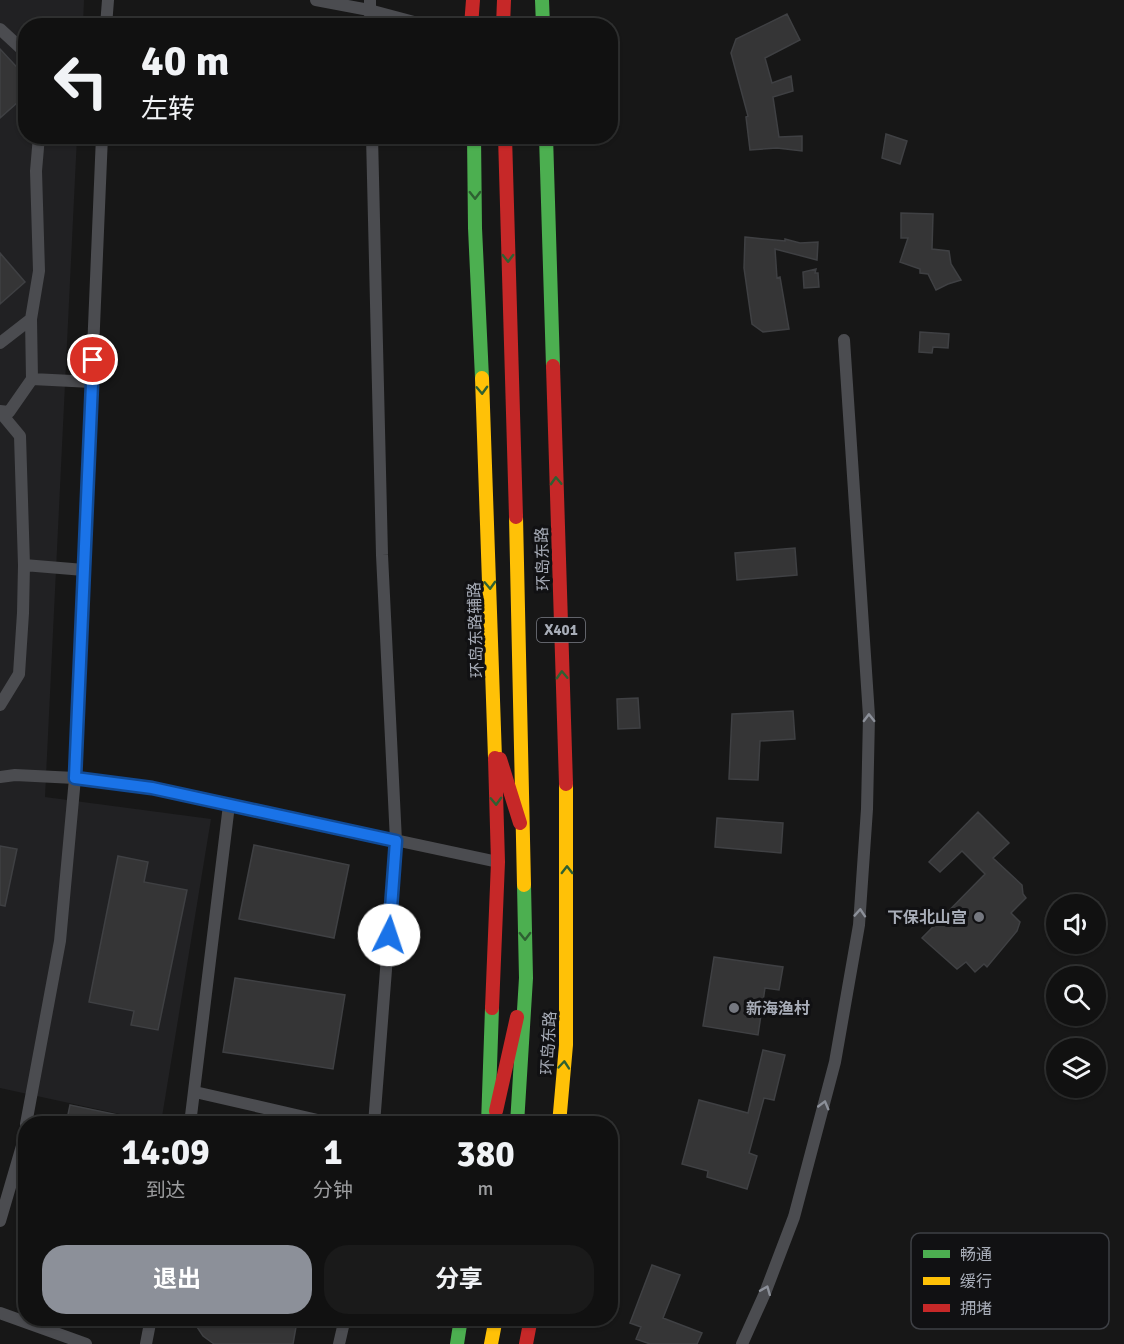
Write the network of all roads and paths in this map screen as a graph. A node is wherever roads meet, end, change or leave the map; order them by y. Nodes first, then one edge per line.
1 (108, 0) edge
2 (316, 0) edge
3 (473, 0) edge
4 (504, 0) edge
5 (542, 0) edge
6 (369, 5) edge
7 (107, 18) edge
8 (406, 18) edge
9 (472, 18) edge
10 (503, 18) edge
11 (543, 18) edge
12 (0, 29) edge
13 (18, 46) edge
14 (38, 144) edge
15 (102, 144) edge
16 (372, 144) edge
17 (474, 144) edge
18 (505, 144) edge
19 (546, 144) edge
20 (31, 319) junction
21 (844, 340) dead end
22 (0, 343) edge
23 (32, 380) junction
24 (92, 382) junction
25 (0, 412) edge
26 (24, 565) junction
27 (84, 570) junction
28 (0, 705) edge
29 (494, 738) junction
30 (0, 777) edge
31 (75, 778) junction
32 (229, 804) junction
33 (524, 836) junction
34 (396, 841) junction
35 (498, 862) junction
36 (526, 978) junction
37 (195, 1092) junction
38 (28, 1116) edge
39 (191, 1116) edge
40 (300, 1116) edge
41 (375, 1116) edge
42 (488, 1116) edge
43 (495, 1116) edge
44 (518, 1116) edge
45 (560, 1116) edge
46 (18, 1155) edge
47 (0, 1221) edge
48 (0, 1313) edge
49 (18, 1319) edge
50 (36, 1326) edge
51 (149, 1326) edge
52 (343, 1326) edge
53 (459, 1326) edge
54 (494, 1326) edge
55 (529, 1326) edge
56 (86, 1344) edge
57 (146, 1344) edge
58 (339, 1344) edge
59 (457, 1344) edge
60 (491, 1344) edge
61 (526, 1344) edge
62 (742, 1344) edge

1 - 7 street
2 - 6 street
3 - 9 main road
4 - 10 main road
5 - 11 main road
6 - 8 street
12 - 13 street
14 - 20 street
15 - 24 street
16 - 34 street
17 -> 29 main road, 环岛东路辅路
18 -> 33 main road, 环岛东路 / X401
45 -> 19 main road, 环岛东路 / X401
20 - 22 street
20 - 23 street
62 -> 21 street
23 - 24 street
23 - 25 street
24 - 27 street
25 - 26 street
26 - 27 street
26 - 28 street
27 - 31 street
29 - 33 main road
29 -> 35 main road, 环岛东路辅路
30 - 31 street
31 - 32 street
31 - 38 street
32 - 34 street
32 - 37 street
33 -> 36 main road, 环岛东路 / X401
34 - 35 street
34 - 41 street
35 - 42 main road, 环岛东路辅路
36 - 43 main road
36 - 44 main road, 环岛东路 / X401
37 - 39 street
37 - 40 street
46 - 47 street
48 - 49 street
50 - 56 street
51 - 57 street
52 - 58 street
53 - 59 main road
54 - 60 main road
55 - 61 main road

